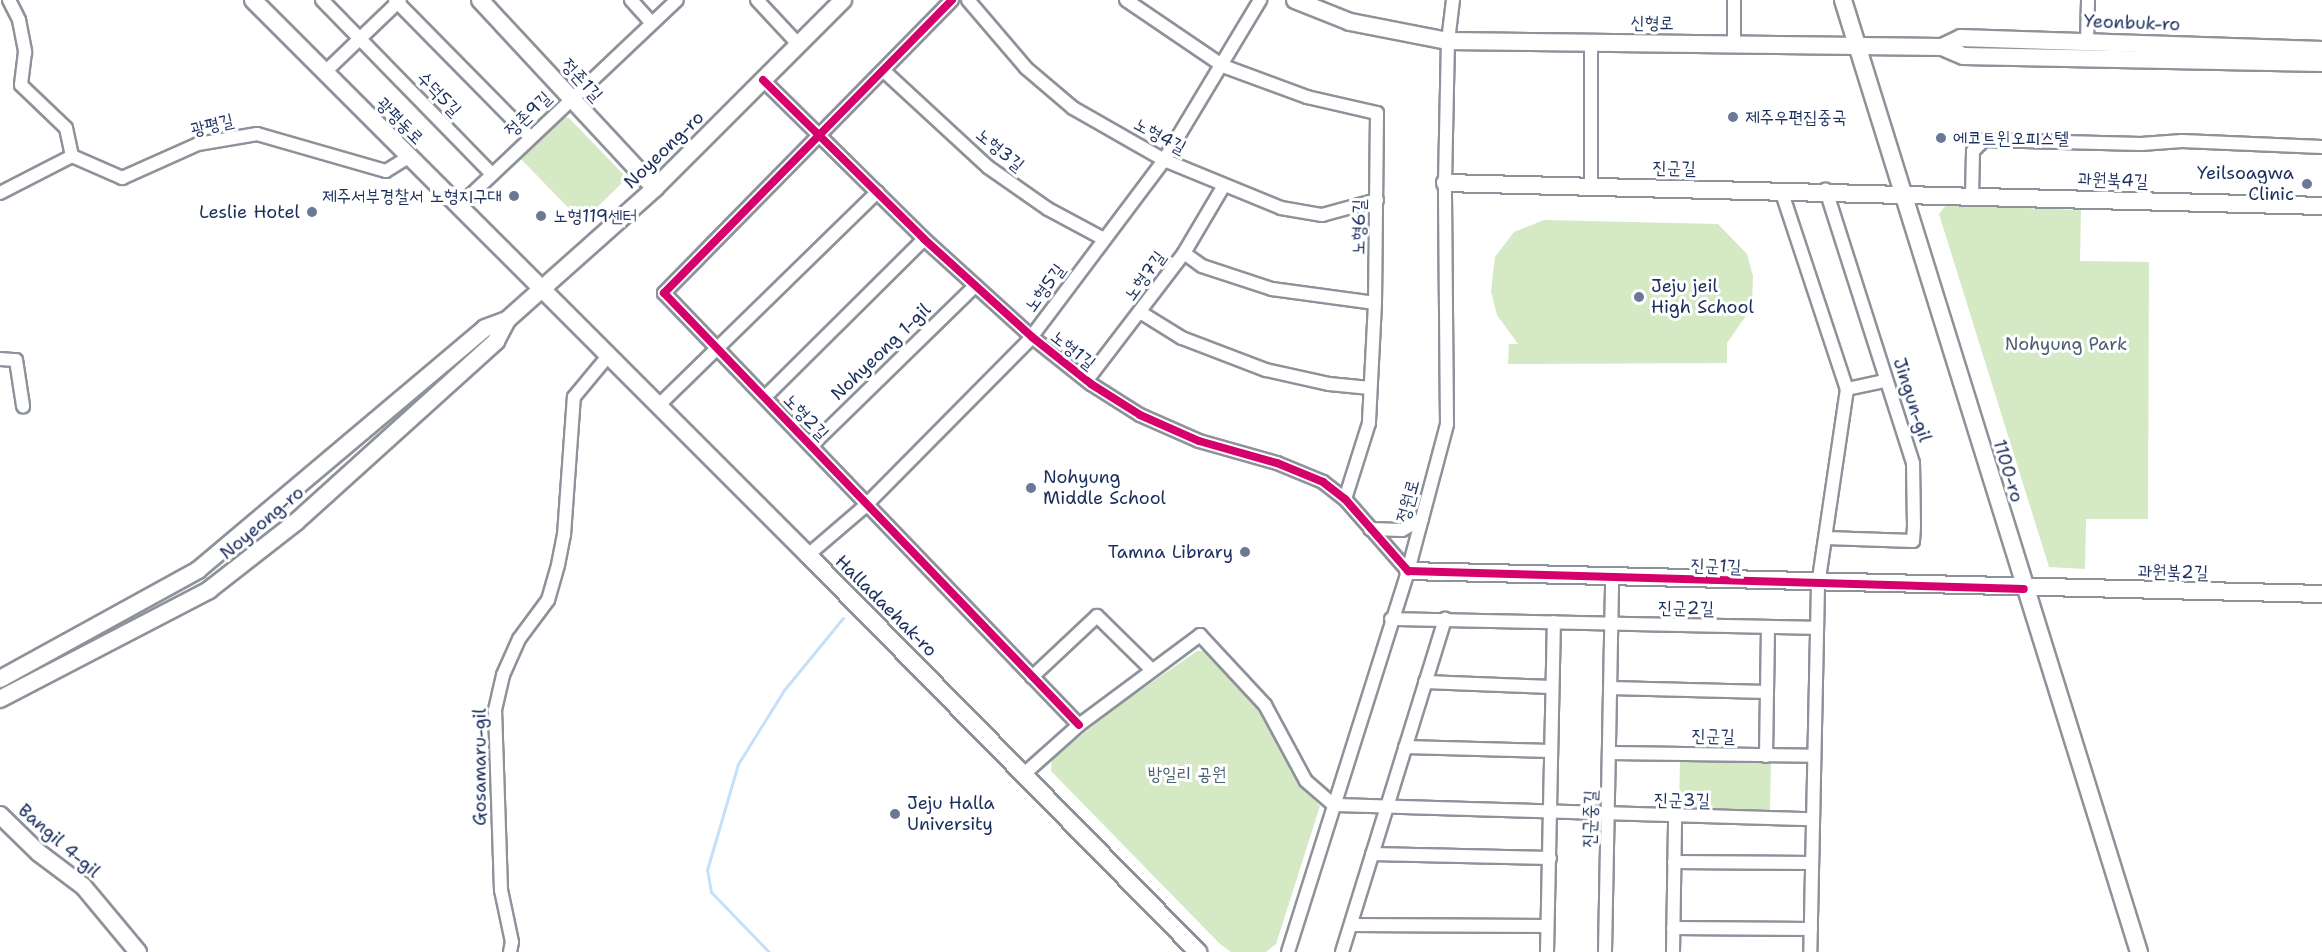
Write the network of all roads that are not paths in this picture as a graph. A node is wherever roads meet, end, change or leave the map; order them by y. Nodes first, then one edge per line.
1 (9, 0) edge
2 (253, 0) edge
3 (322, 0) edge
4 (480, 0) edge
5 (630, 0) edge
6 (677, 0) edge
7 (758, 0) edge
8 (843, 0) edge
9 (952, 0) edge
10 (968, 0) edge
11 (1126, 0) edge
12 (1260, 0) edge
13 (1294, 0) edge
14 (1453, 0) edge
15 (1734, 0) edge
16 (1843, 0) edge
17 (2088, 0) edge
18 (397, 1) edge
19 (652, 23) junction
20 (360, 38) junction
21 (1448, 41) junction
22 (1591, 42) junction
23 (2087, 42) junction
24 (798, 44) junction
25 (1734, 44) junction
26 (1942, 47) junction
27 (1856, 48) junction
28 (2322, 50) edge
29 (2322, 63) edge
30 (1223, 66) junction
31 (885, 72) junction
32 (324, 73) junction
33 (763, 80) junction
34 (572, 98) junction
35 (530, 137) junction
36 (821, 137) junction
37 (2322, 147) edge
38 (72, 156) junction
39 (408, 157) junction
40 (1164, 159) junction
41 (492, 174) junction
42 (1445, 183) junction
43 (1591, 186) junction
44 (1223, 187) junction
45 (655, 188) junction
46 (1780, 190) junction
47 (1826, 190) junction
48 (877, 192) junction
49 (0, 193) edge
50 (1903, 194) junction
51 (1972, 196) junction
52 (1377, 200) junction
53 (2322, 206) edge
54 (458, 207) junction
55 (924, 239) junction
56 (1104, 239) junction
57 (1184, 253) junction
58 (975, 286) junction
59 (541, 291) junction
60 (1375, 303) junction
61 (1140, 312) junction
62 (507, 321) junction
63 (1032, 337) junction
64 (717, 348) junction
65 (608, 356) junction
66 (0, 359) edge
67 (1087, 380) junction
68 (1886, 381) junction
69 (1370, 387) junction
70 (1847, 389) junction
71 (765, 397) junction
72 (659, 405) junction
73 (23, 406) dead end
74 (812, 445) junction
75 (1345, 499) junction
76 (868, 503) junction
77 (1422, 519) junction
78 (1370, 529) junction
79 (1826, 538) junction
80 (808, 555) junction
81 (1408, 571) junction
82 (1612, 578) junction
83 (1818, 585) junction
84 (2024, 589) junction
85 (2322, 594) edge
86 (1391, 619) junction
87 (1444, 619) junction
88 (1554, 622) junction
89 (1610, 624) junction
90 (1768, 627) junction
91 (1817, 628) junction
92 (1152, 670) junction
93 (1032, 677) junction
94 (0, 679) edge
95 (1425, 682) junction
96 (1551, 687) junction
97 (1610, 688) junction
98 (1767, 692) junction
99 (0, 699) edge
100 (1079, 725) junction
101 (1405, 747) junction
102 (1551, 751) junction
103 (1611, 753) junction
104 (1766, 756) junction
105 (1814, 756) junction
106 (1024, 774) junction
107 (1334, 805) junction
108 (1386, 810) junction
109 (1551, 814) junction
110 (0, 815) edge
111 (1608, 816) junction
112 (1675, 818) junction
113 (1813, 819) junction
114 (1372, 854) junction
115 (1550, 858) junction
116 (1674, 862) junction
117 (1812, 863) junction
118 (1351, 925) junction
119 (1547, 926) junction
120 (1673, 927) junction
121 (1811, 929) junction
122 (514, 949) edge
123 (138, 952) edge
124 (1198, 952) edge
125 (1288, 952) edge
126 (1342, 952) edge
127 (1547, 952) edge
128 (1605, 952) edge
129 (1673, 952) edge
130 (1810, 952) edge
131 (2139, 952) edge

1 - 38 street
2 - 32 main road, 광평동로
3 - 20 street, 수덕5길
4 - 34 main road, 정존1길
5 - 19 street
6 - 19 street, 정존9길
7 - 24 street
8 - 24 main road, Noyeong-ro
9 - 31 street
10 - 40 street, 노형4길
11 - 30 street
12 - 30 street, 노형5길
13 - 21 main road, 신형로
14 - 21 street, 정원로
15 - 25 street
16 - 27 main road, 1100-ro
17 - 23 street
18 - 20 street
18 - 35 street, 수덕5길
19 - 34 street, 정존9길
20 - 32 street
20 - 41 street, 수덕5길
21 - 22 main road, 신형로
21 - 42 street, 정원로
22 - 25 main road, 신형로
22 - 43 street
23 - 26 main road, Yeonbuk-ro
23 - 28 main road, Yeonbuk-ro
24 - 33 main road, Noyeong-ro
25 - 27 main road, 신형로
26 - 27 main road, Yeonbuk-ro
26 - 29 main road, Yeonbuk-ro
27 - 50 main road, 1100-ro
30 - 40 street, 노형5길
30 - 52 street, 노형6길
31 - 36 street
31 - 56 street, 노형3길
32 - 39 main road, 광평동로
33 - 36 street, 노형1길
33 - 45 main road, Noyeong-ro
34 - 35 street, 정존9길
34 - 45 main road, 정존1길
35 - 41 street, 정존9길
36 - 48 street, 노형1길
36 - 64 street, 노형2길
37 - 51 street
38 - 39 street, 광평길
38 - 49 street
39 - 54 main road, 광평동로
40 - 44 street, 노형4길
40 - 56 street, 노형5길
41 - 54 street, 정존9길
42 - 43 main road, 진군길
42 - 77 street, 정원로
43 - 46 main road, 진군길
44 - 52 street, 노형4길
44 - 57 street, 노형7길
45 - 59 main road, Noyeong-ro
46 - 47 main road, 진군길
46 - 70 street
47 - 50 main road, 진군길
47 - 68 street, Jingun-gil
48 - 55 street, 노형1길
48 - 64 street
50 - 51 main road, 과원북4길
50 - 84 main road, 1100-ro
51 - 53 main road, 과원북4길
52 - 60 street, 노형6길
54 - 59 main road, 광평동로
55 - 58 street, 노형1길
55 - 71 street
56 - 63 street, 노형5길
57 - 60 street
57 - 61 street, 노형7길
58 - 63 street, 노형1길
58 - 74 street, Nohyeong 1-gil
59 - 62 main road, Noyeong-ro
59 - 65 main road, Halladaehak-ro
60 - 69 street, 노형6길
61 - 67 street, 노형7길
61 - 69 street
62 - 94 main road, Noyeong-ro
62 - 99 main road, Noyeong-ro
63 - 67 street, 노형1길
63 - 76 street, 노형5길
64 - 71 street, 노형2길
64 - 72 street
65 - 72 main road, Halladaehak-ro
65 - 122 street, Gosamaru-gil
66 - 73 street
67 - 75 street, 노형1길
68 - 70 street
68 - 79 street, Jingun-gil
69 - 75 street, 노형6길
70 - 79 street
71 - 74 street, 노형2길
72 - 80 main road, Halladaehak-ro
74 - 76 street, 노형2길
75 - 78 street, 노형1길
76 - 80 street, 노형5길
76 - 93 street, 노형2길
77 - 78 street
77 - 81 street, 정원로
78 - 81 street, 노형1길
79 - 83 street
80 - 106 main road, Halladaehak-ro
81 - 82 main road, 진군1길
81 - 86 street, 정원로
82 - 83 main road, 진군1길
82 - 89 street, 진군중길
83 - 84 main road, 진군1길
83 - 91 street
84 - 85 main road, 과원북2길
84 - 131 main road, 1100-ro
86 - 87 street, 진군2길
86 - 107 street, 정원로
87 - 88 street, 진군2길
87 - 95 street
88 - 89 street, 진군2길
88 - 96 street
89 - 90 street, 진군2길
89 - 97 street, 진군중길
90 - 91 street, 진군2길
90 - 98 street
91 - 105 street
92 - 93 street
92 - 100 street
92 - 107 street
93 - 100 street, 노형2길
95 - 96 street
95 - 101 street
96 - 102 street
97 - 98 street
97 - 103 street, 진군중길
98 - 104 street
100 - 106 street
101 - 102 street
101 - 108 street
102 - 109 street
103 - 104 street, 진군길
103 - 111 street, 진군중길
104 - 105 street, 진군길
105 - 113 street
106 - 124 main road, Halladaehak-ro
107 - 108 street, 진군3길
107 - 125 street, 정원로
108 - 109 street, 진군3길
108 - 114 street
109 - 111 street, 진군3길
109 - 115 street
110 - 123 main road, Bangil 4-gil
111 - 112 street, 진군3길
111 - 128 street, 진군중길
112 - 113 street, 진군3길
112 - 116 street
113 - 117 street
114 - 115 street
114 - 118 street
115 - 119 street
116 - 117 street
116 - 120 street
117 - 121 street
118 - 119 street
118 - 126 street
119 - 127 street
120 - 121 street
120 - 129 street
121 - 130 street

